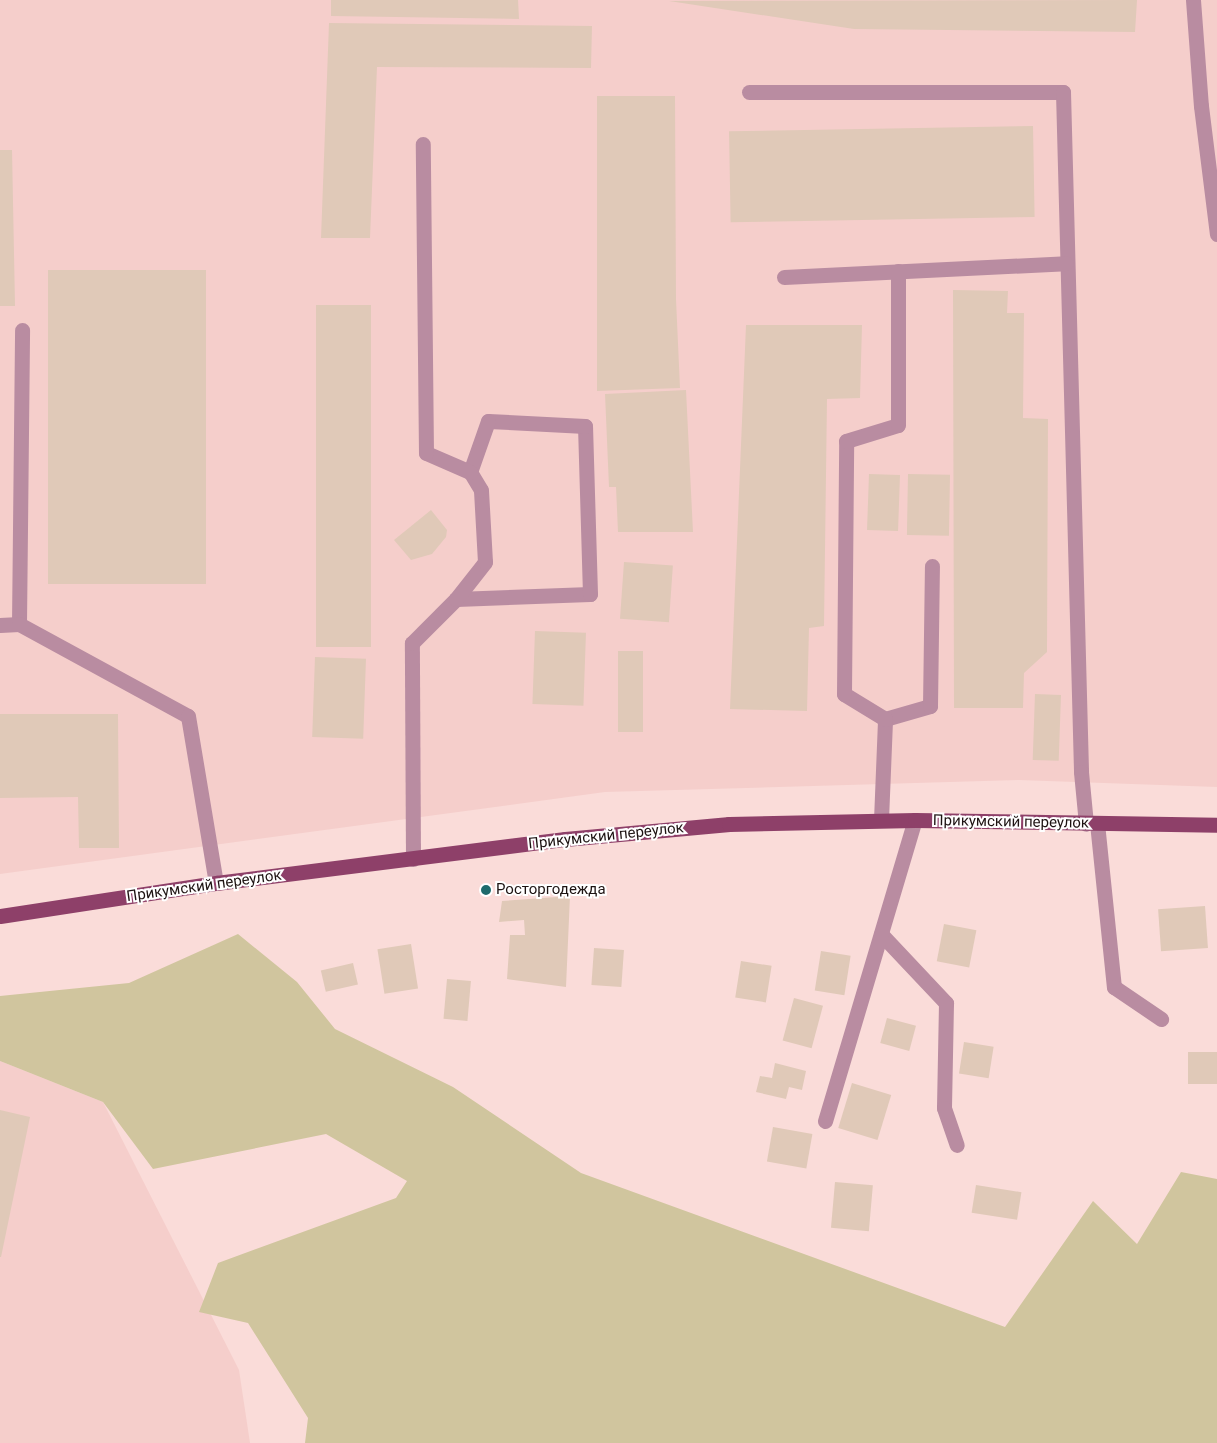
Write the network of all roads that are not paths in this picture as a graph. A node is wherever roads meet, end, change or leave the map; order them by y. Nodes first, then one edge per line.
1 (1192, 0) edge
2 (749, 92) dead end
3 (423, 144) dead end
4 (1217, 234) edge
5 (1066, 263) junction
6 (898, 271) junction
7 (784, 277) dead end
8 (22, 330) dead end
9 (470, 472) junction
10 (932, 566) dead end
11 (456, 599) junction
12 (19, 624) junction
13 (0, 625) edge
14 (885, 719) junction
15 (881, 820) junction
16 (915, 820) junction
17 (1092, 823) junction
18 (1217, 825) edge
19 (413, 859) junction
20 (216, 883) junction
21 (0, 916) edge
22 (881, 934) junction
23 (1161, 1019) dead end
24 (825, 1121) dead end
25 (957, 1145) dead end

1 - 4 lane
2 - 5 lane
3 - 9 lane
5 - 6 lane
5 - 17 lane
6 - 7 lane
6 - 14 lane
8 - 12 lane
9 - 11 lane
9 - 11 lane
10 - 14 lane
11 - 19 lane
12 - 13 lane
12 - 20 lane
14 - 15 lane
15 - 16 main road, Прикумский переулок
15 - 19 main road, Прикумский переулок
16 - 17 main road, Прикумский переулок
16 - 22 lane
17 - 18 main road, Прикумский переулок
17 - 23 lane
19 - 20 main road, Прикумский переулок
20 - 21 main road, Прикумский переулок
22 - 24 lane
22 - 25 lane

